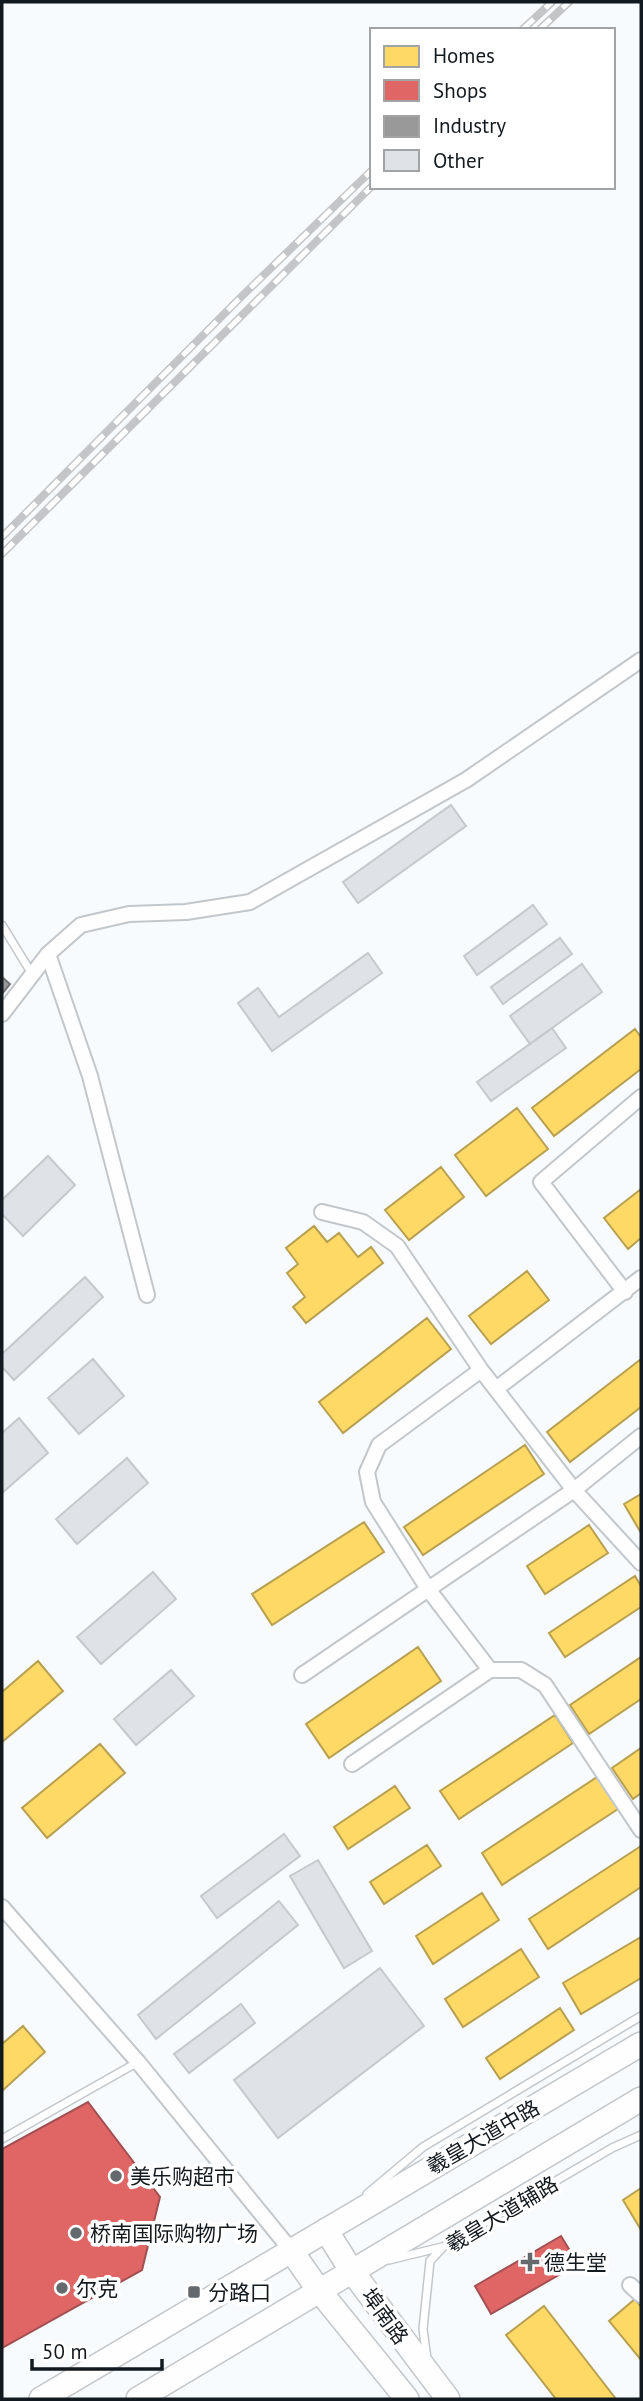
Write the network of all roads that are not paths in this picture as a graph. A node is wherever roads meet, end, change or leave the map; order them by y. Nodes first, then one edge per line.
1 (641, 660) edge
2 (2, 925) edge
3 (48, 954) junction
4 (32, 975) junction
5 (2, 1014) edge
6 (641, 1097) edge
7 (322, 1212) dead end
8 (641, 1280) edge
9 (625, 1292) junction
10 (147, 1295) dead end
11 (481, 1370) junction
12 (496, 1389) junction
13 (641, 1436) edge
14 (574, 1490) junction
15 (641, 1563) edge
16 (428, 1589) junction
17 (491, 1671) junction
18 (302, 1675) dead end
19 (352, 1764) dead end
20 (641, 1830) edge
21 (2, 1907) edge
22 (641, 2016) edge
23 (641, 2044) edge
24 (138, 2062) junction
25 (641, 2099) edge
26 (641, 2135) edge
27 (2, 2139) edge
28 (326, 2230) junction
29 (443, 2247) junction
30 (290, 2249) junction
31 (351, 2270) junction
32 (630, 2285) dead end
33 (318, 2289) junction
34 (641, 2295) edge
35 (430, 2377) junction
36 (41, 2399) edge
37 (138, 2399) edge
38 (407, 2399) edge
39 (448, 2399) edge

1 - 3 street
2 - 4 lane
3 - 4 street
3 - 10 street
4 - 5 street
6 - 9 street
7 - 11 street
8 - 9 street
9 - 12 street
11 - 12 street
11 - 16 street
12 - 14 street
13 - 14 street
14 - 15 street
14 - 16 street
16 - 17 street
16 - 18 street
17 - 19 street
17 - 20 street
21 - 24 street
22 - 28 lane
23 - 28 main road, 羲皇大道中路
24 - 27 lane
24 - 30 street
25 - 31 main road
26 - 29 lane, 羲皇大道辅路
28 - 30 main road, 羲皇大道中路
28 - 31 main road, 埠南路
29 - 31 lane
29 - 35 lane, 羲皇大道辅路
30 - 33 main road, 埠南路
30 - 36 main road, 羲皇大道中路
31 - 33 main road
31 - 35 main road, 埠南路
32 - 34 street
33 - 37 main road
33 - 38 main road, 埠南路
35 - 39 main road, 埠南路

